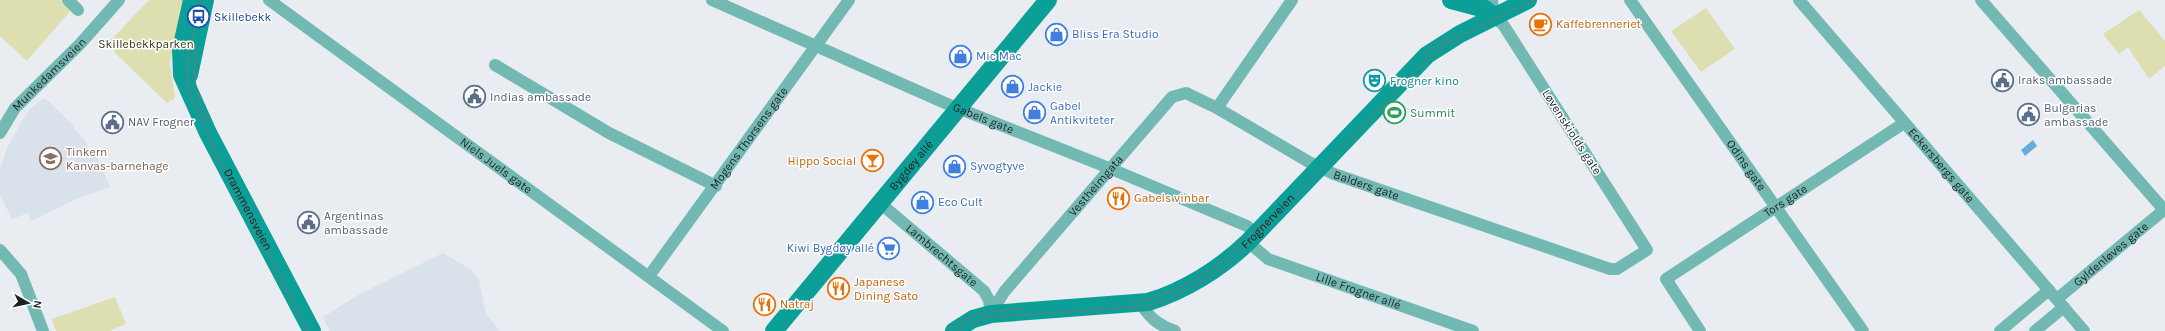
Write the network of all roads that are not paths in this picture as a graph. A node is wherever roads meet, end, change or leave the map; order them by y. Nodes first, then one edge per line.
1 (68, 0) edge
2 (119, 0) edge
3 (192, 0) edge
4 (205, 0) edge
5 (269, 0) edge
6 (712, 0) edge
7 (849, 0) edge
8 (1048, 0) edge
9 (1292, 0) edge
10 (1451, 0) edge
11 (1528, 0) edge
12 (1630, 0) edge
13 (1799, 0) edge
14 (1981, 0) edge
15 (1493, 8) edge
16 (78, 10) dead end
17 (816, 46) junction
18 (495, 65) dead end
19 (188, 86) junction
20 (959, 108) junction
21 (1217, 108) junction
22 (1904, 123) junction
23 (0, 133) edge
24 (1109, 168) junction
25 (1320, 168) junction
26 (716, 186) junction
27 (880, 203) junction
28 (1776, 207) junction
29 (2165, 210) edge
30 (1252, 238) junction
31 (0, 250) edge
32 (1647, 250) joint
33 (649, 276) junction
34 (2056, 299) junction
35 (1141, 304) junction
36 (991, 314) junction
37 (43, 331) edge
38 (312, 331) edge
39 (723, 331) edge
40 (774, 331) edge
41 (954, 331) edge
42 (1175, 331) edge
43 (1473, 331) edge
44 (1700, 331) edge
45 (1863, 331) edge
46 (2000, 331) edge
47 (2035, 331) edge
48 (2084, 331) edge

1 - 16 street
2 - 23 street, Munkedamsveien
3 - 19 street, Drammensveien
4 - 19 street, Drammensveien
5 - 33 street, Niels Juels gate
6 - 17 street, Gabels gate
7 - 17 street, Mogens Thorsens gate
8 - 20 street, Bygdøy allé
9 - 21 street
10 - 15 street
11 - 15 street, Frognerveien
12 - 28 street, Odins gate
13 - 22 street, Eckersbergs gate
14 - 29 street
15 - 25 street, Frognerveien
15 - 32 street, Løvenskiolds gate
17 - 20 street, Gabels gate
17 - 26 street, Mogens Thorsens gate
18 - 26 street
19 - 38 street, Drammensveien
20 - 24 street, Gabels gate
20 - 27 street, Bygdøy allé
21 - 24 street, Vestheimgata
21 - 25 street, Balders gate
22 - 28 street, Tors gate
22 - 34 street, Eckersbergs gate
24 - 30 street, Gabels gate
24 - 36 street, Vestheimgata
25 - 30 street, Frognerveien
25 - 32 street, Balders gate
26 - 33 street, Mogens Thorsens gate
27 - 36 street, Lambrechtsgate
27 - 40 street, Bygdøy allé
28 - 44 street, Tors gate
28 - 45 street, Odins gate
29 - 34 street, Gyldenløves gate
30 - 35 street, Frognerveien
30 - 43 street, Lille Frogner allé
31 - 37 street
33 - 39 street, Niels Juels gate
34 - 46 street, Gyldenløves gate
34 - 47 street, Gyldenløves gate
34 - 48 street, Eckersbergs gate
35 - 36 street, Frognerveien
35 - 42 street
36 - 41 street, Frognerveien

